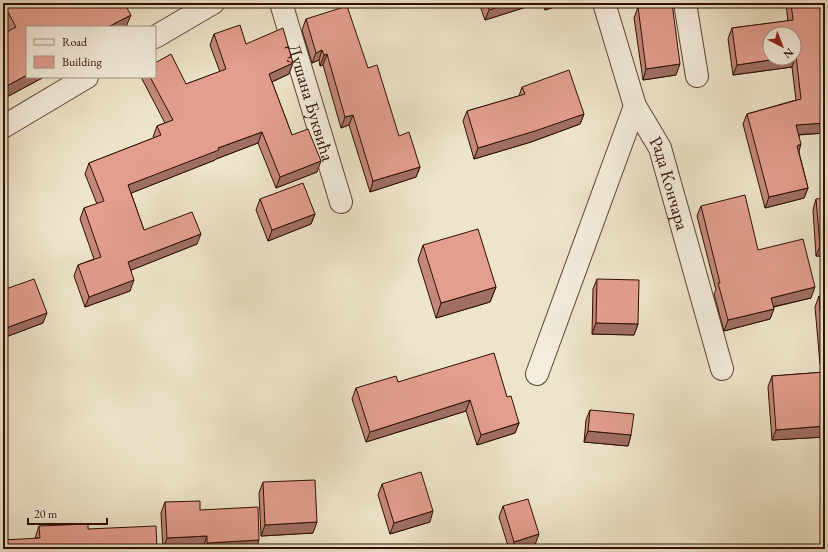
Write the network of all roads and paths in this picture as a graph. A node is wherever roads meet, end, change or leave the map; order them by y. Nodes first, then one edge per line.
1 (213, 3) edge
2 (281, 3) edge
3 (604, 3) edge
4 (685, 3) edge
5 (156, 36) edge
6 (697, 76) dead end
7 (85, 78) edge
8 (635, 106) junction
9 (3, 127) edge
10 (341, 202) dead end
11 (722, 370) dead end
12 (537, 374) dead end

1 - 5 street
2 - 10 street, Душана Буквића
3 - 8 street, Рада Кончара
4 - 6 street
7 - 9 street
8 - 11 street, Рада Кончара
8 - 12 street

